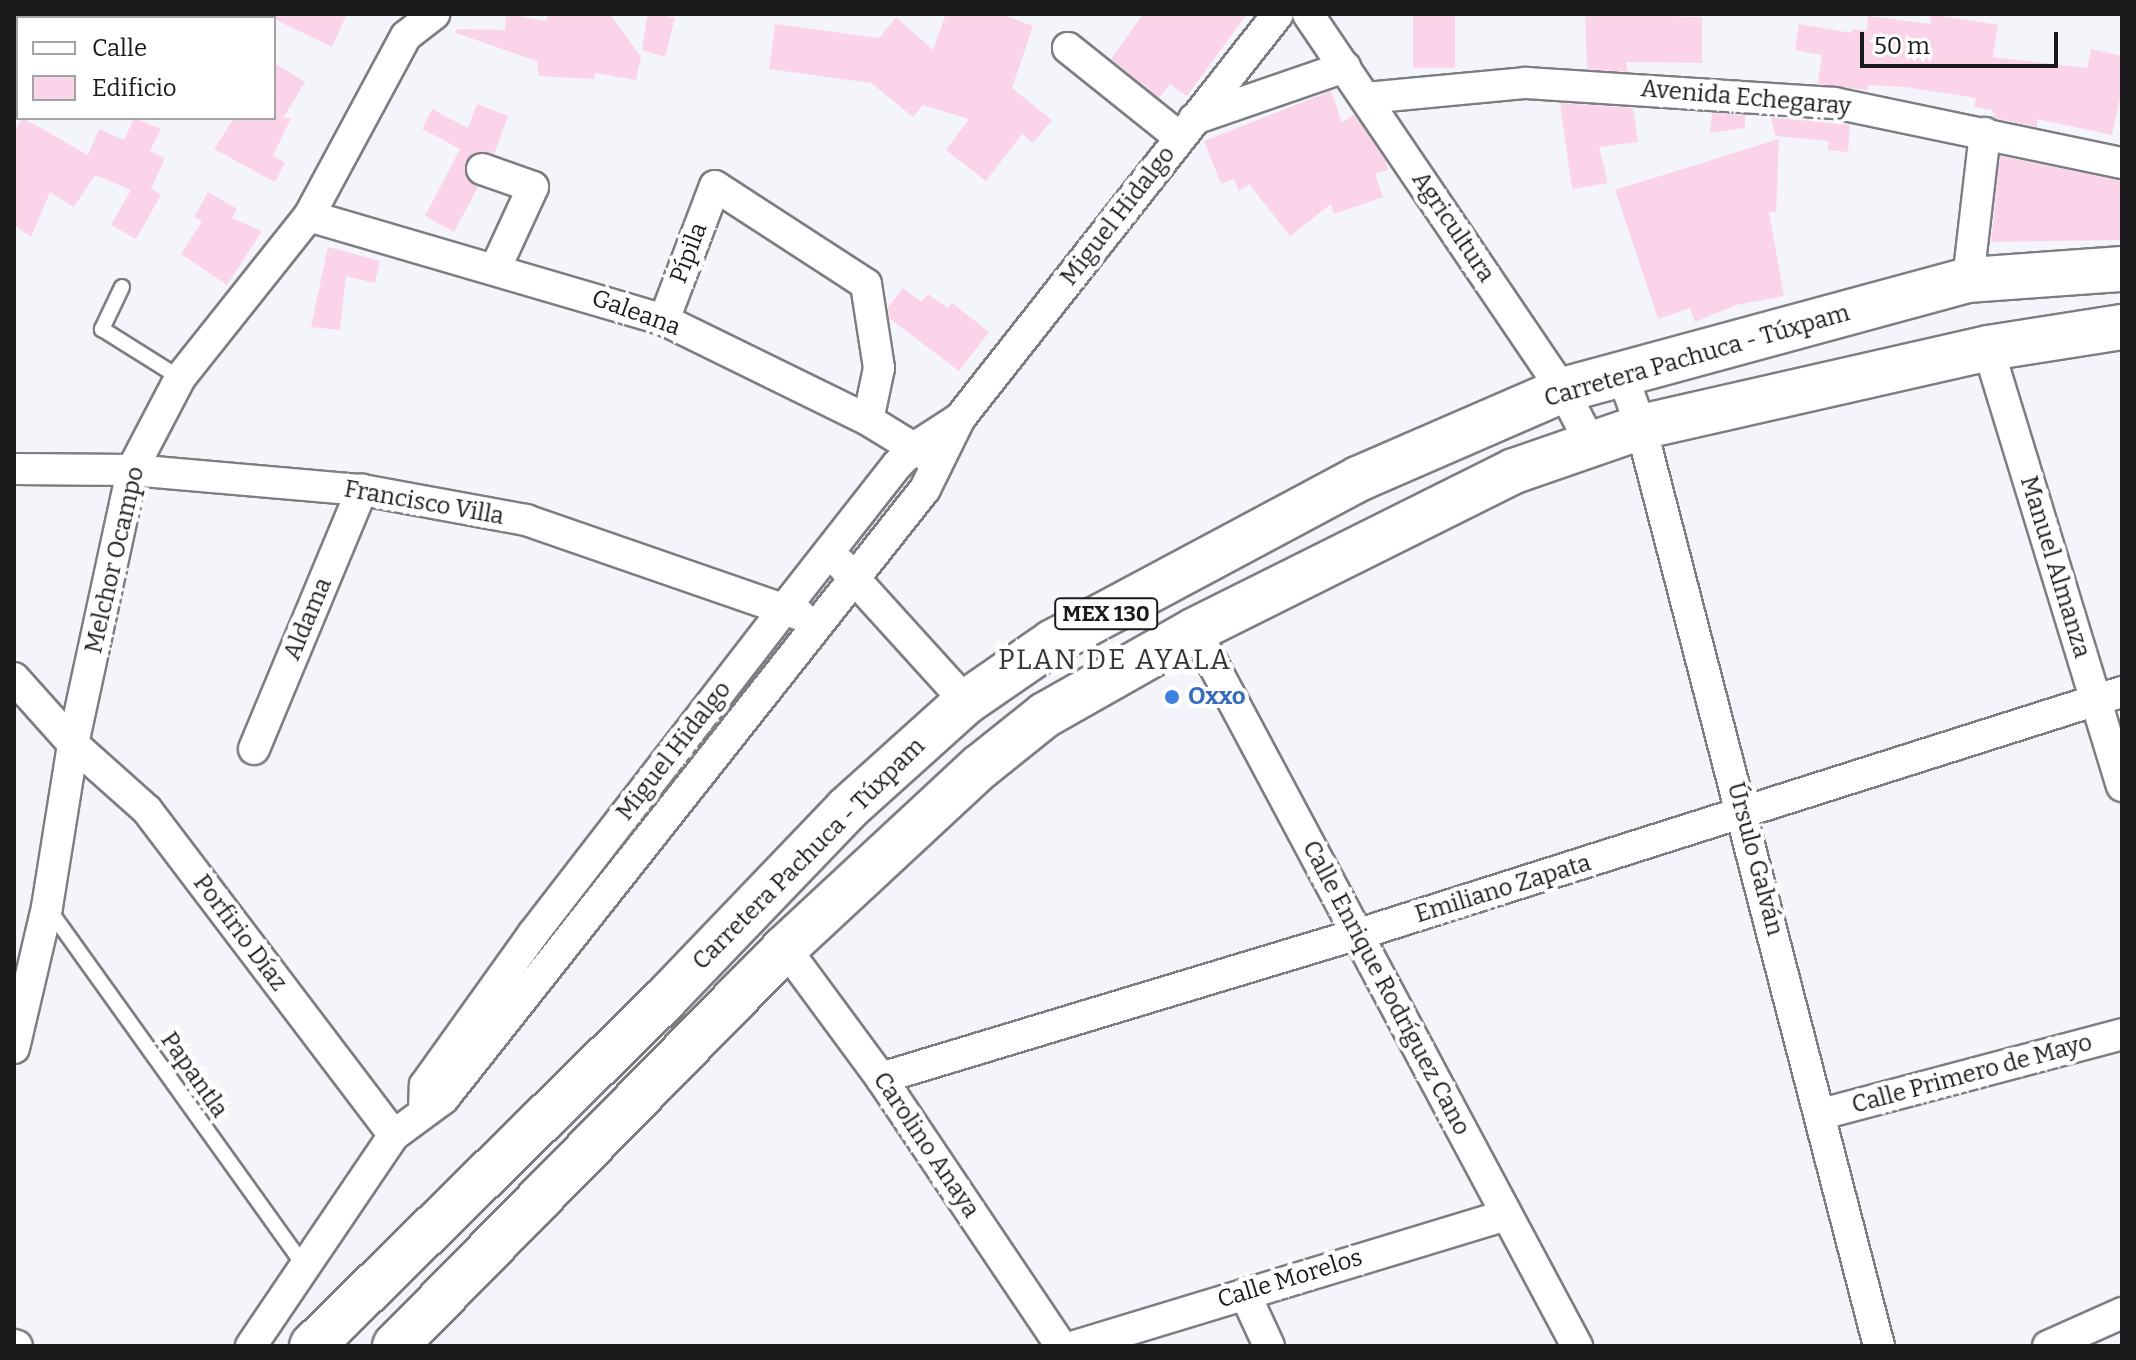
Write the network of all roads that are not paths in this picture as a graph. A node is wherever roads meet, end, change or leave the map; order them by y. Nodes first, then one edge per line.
1 (434, 14) edge
2 (1278, 14) edge
3 (1308, 14) edge
4 (1068, 48) dead end
5 (1345, 67) junction
6 (1366, 98) junction
7 (1187, 128) junction
8 (1985, 133) junction
9 (2122, 163) edge
10 (482, 169) dead end
11 (309, 216) junction
12 (496, 267) junction
13 (2122, 269) edge
14 (1968, 280) junction
15 (122, 287) dead end
16 (664, 320) junction
17 (2122, 327) edge
18 (1988, 348) junction
19 (1622, 374) junction
20 (180, 378) junction
21 (1563, 390) junction
22 (960, 418) junction
23 (868, 420) junction
24 (1641, 427) junction
25 (1591, 444) junction
26 (915, 447) junction
27 (939, 465) junction
28 (14, 469) edge
29 (132, 470) junction
30 (362, 490) junction
31 (827, 554) junction
32 (854, 575) junction
33 (784, 609) junction
34 (817, 621) junction
35 (1195, 630) junction
36 (14, 678) edge
37 (2109, 696) edge
38 (966, 702) junction
39 (73, 744) junction
40 (254, 749) dead end
41 (2122, 786) edge
42 (1744, 814) junction
43 (557, 903) junction
44 (47, 907) junction
45 (581, 922) junction
46 (1359, 934) junction
47 (785, 948) junction
48 (2122, 1034) edge
49 (14, 1048) edge
50 (881, 1078) junction
51 (424, 1110) junction
52 (1822, 1114) junction
53 (394, 1135) junction
54 (1506, 1215) junction
55 (306, 1270) junction
56 (1245, 1294) junction
57 (2122, 1313) edge
58 (251, 1346) edge
59 (312, 1346) edge
60 (395, 1346) edge
61 (1061, 1346) edge
62 (1075, 1346) edge
63 (1269, 1346) edge
64 (1577, 1346) edge
65 (1879, 1346) edge
66 (2048, 1346) edge

1 - 11 street, Melchor Ocampo
2 - 7 street, Miguel Hidalgo
3 - 5 street, Agricultura
4 - 7 street
5 - 6 street, Agricultura
5 - 7 street
6 - 8 street, Avenida Echegaray
6 - 21 street, Agricultura
7 - 22 street, Miguel Hidalgo
8 - 9 street, Avenida Echegaray
8 - 14 street
10 - 12 street
11 - 12 street, Galeana
11 - 20 street, Melchor Ocampo
12 - 16 street, Galeana
13 - 14 main road, Carretera Pachuca - Túxpam / MEX 130
14 - 19 main road, Carretera Pachuca - Túxpam / MEX 130
15 - 20 lane
16 - 23 street, Galeana
16 - 23 street, Pípila
17 - 18 main road, Carretera Pachuca - Túxpam / MEX 130
18 - 24 main road, Carretera Pachuca - Túxpam / MEX 130
18 - 37 street, Manuel Almanza
19 - 21 main road, Carretera Pachuca - Túxpam / MEX 130
19 - 24 street, Úrsulo Galván
20 - 29 street, Melchor Ocampo
21 - 25 street, Agricultura
21 - 38 main road, Carretera Pachuca - Túxpam / MEX 130
22 - 26 street, Miguel Hidalgo
22 - 27 street, Miguel Hidalgo
23 - 26 street, Galeana
24 - 25 main road, Carretera Pachuca - Túxpam / MEX 130
24 - 42 street, Úrsulo Galván
25 - 35 main road, Carretera Pachuca - Túxpam / MEX 130
26 - 27 street, Galeana
26 - 31 street, Miguel Hidalgo
27 - 32 street, Miguel Hidalgo
28 - 29 street, Francisco Villa
29 - 30 street, Francisco Villa
29 - 39 street, Melchor Ocampo
30 - 33 street, Francisco Villa
30 - 40 street, Aldama
31 - 32 street
31 - 33 street, Miguel Hidalgo
32 - 34 street, Miguel Hidalgo
32 - 38 street
33 - 34 street, Francisco Villa
33 - 43 street, Miguel Hidalgo
34 - 45 street, Miguel Hidalgo
35 - 46 street, Calle Enrique Rodríguez Cano
35 - 47 main road, Carretera Pachuca - Túxpam / MEX 130
36 - 39 street, Porfirio Díaz
37 - 41 street, Manuel Almanza
37 - 42 street, Emiliano Zapata
38 - 59 main road, Carretera Pachuca - Túxpam / MEX 130
39 - 44 street, Melchor Ocampo
39 - 53 street, Porfirio Díaz
42 - 46 street, Emiliano Zapata
42 - 52 street, Úrsulo Galván
43 - 45 street
43 - 51 street, Miguel Hidalgo
44 - 49 street, Melchor Ocampo
44 - 55 lane, Papantla
45 - 51 street, Miguel Hidalgo
46 - 50 street, Emiliano Zapata
46 - 54 street, Calle Enrique Rodríguez Cano
47 - 50 street, Carolino Anaya
47 - 60 main road, Carretera Pachuca - Túxpam / MEX 130
48 - 52 street, Calle Primero de Mayo
50 - 61 street, Carolino Anaya
51 - 53 street, Miguel Hidalgo
52 - 65 street, Úrsulo Galván
53 - 55 street, Miguel Hidalgo
54 - 56 street, Calle Morelos
54 - 64 street, Calle Enrique Rodríguez Cano
55 - 58 street, Miguel Hidalgo
56 - 62 street, Calle Morelos
56 - 63 street
57 - 66 street

